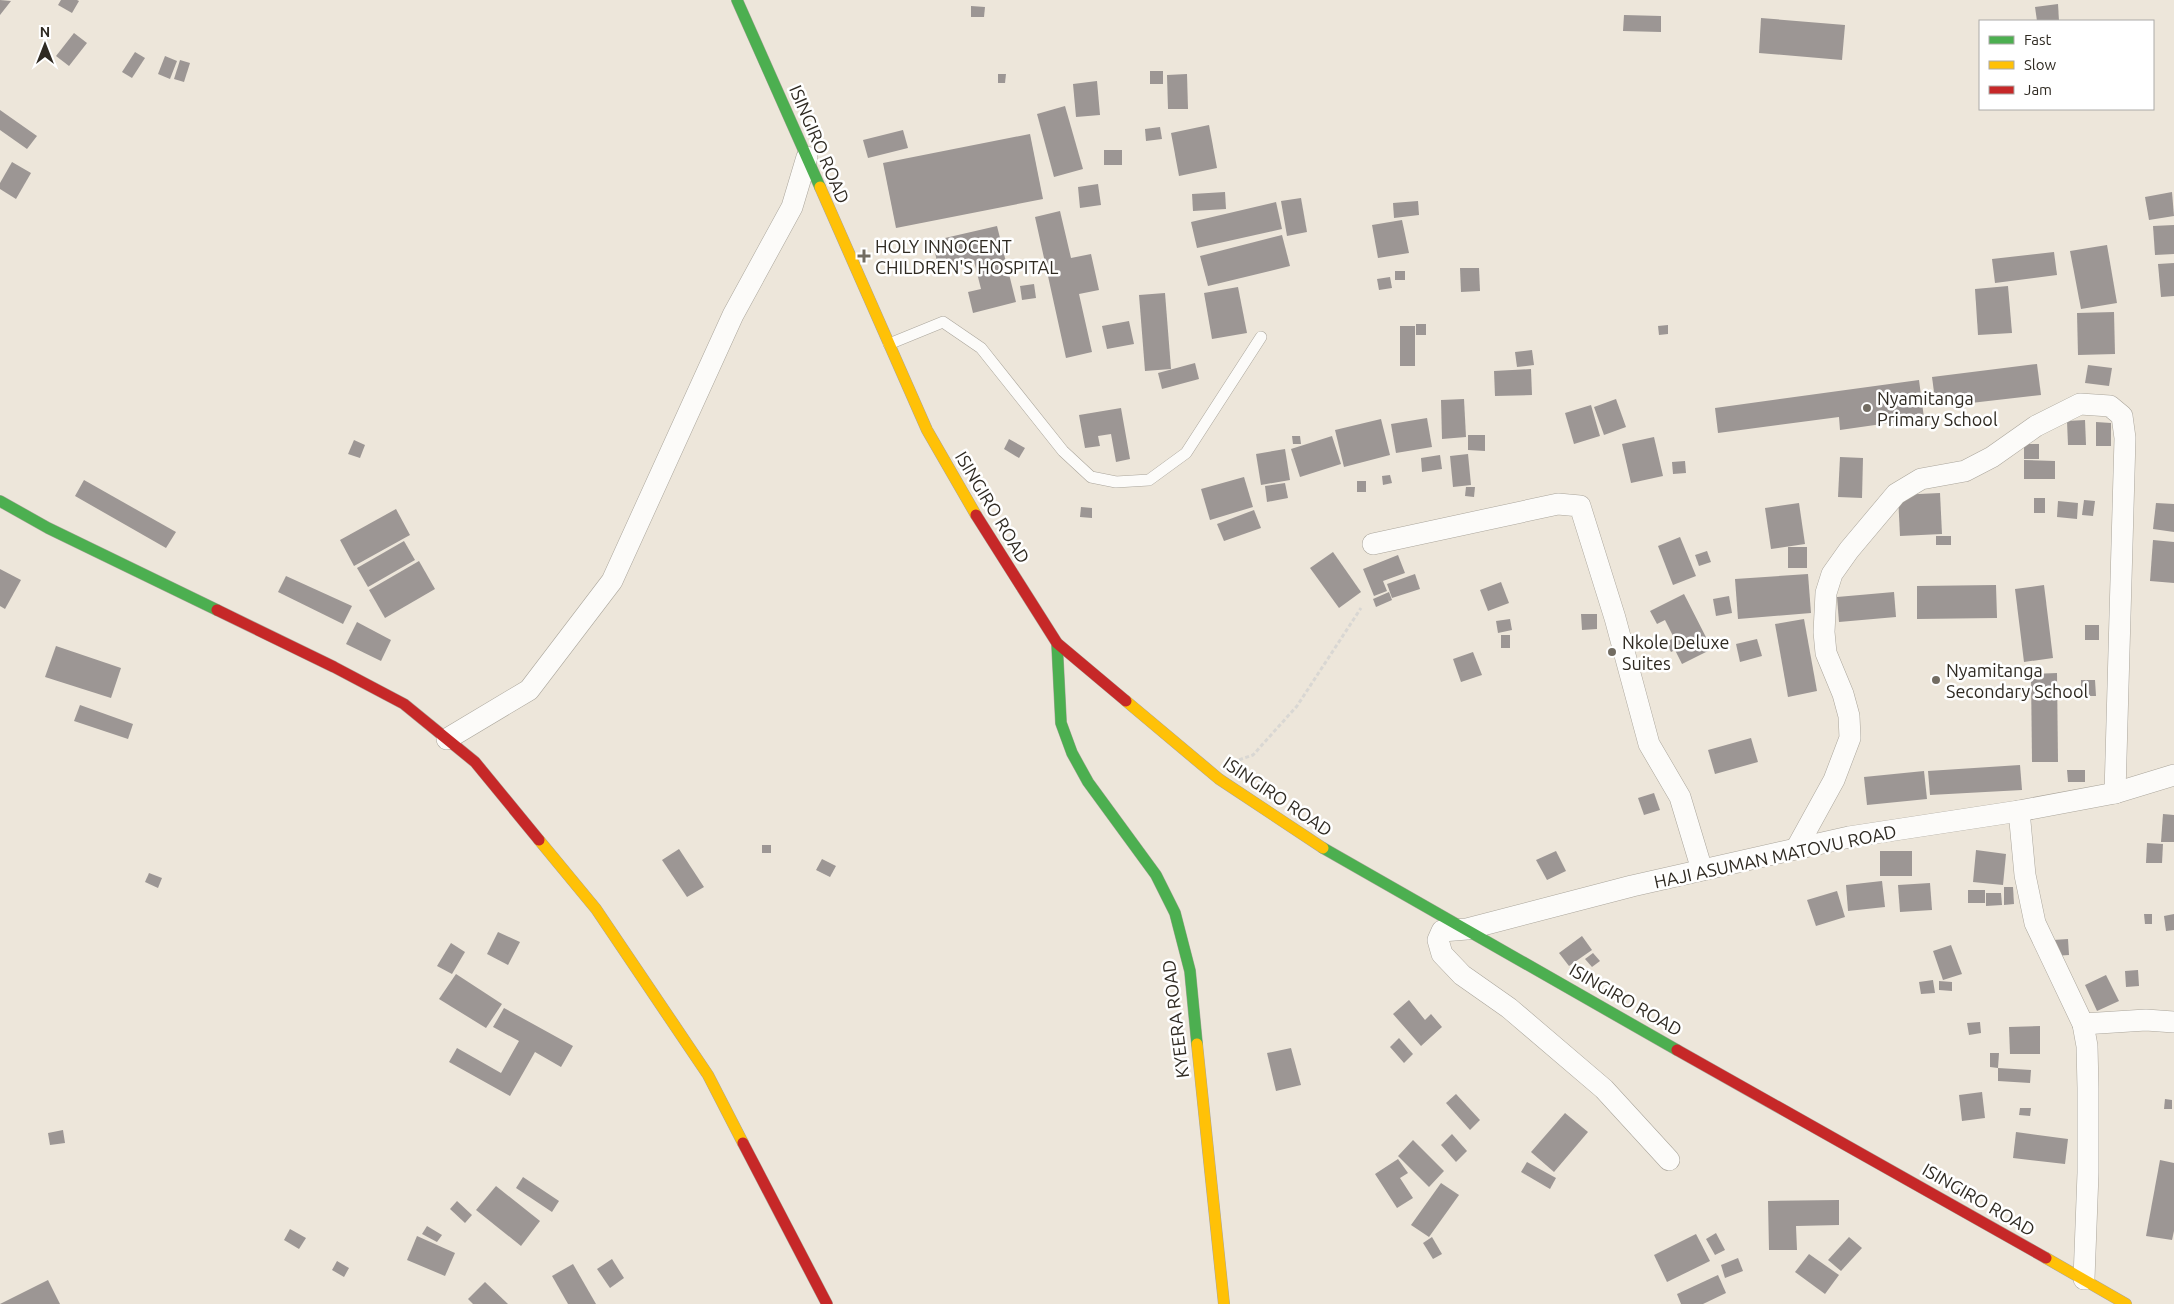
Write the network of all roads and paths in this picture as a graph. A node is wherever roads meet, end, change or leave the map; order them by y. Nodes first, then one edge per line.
1 (737, 0) edge
2 (806, 157) junction
3 (1260, 337) dead end
4 (889, 344) junction
5 (0, 501) edge
6 (1373, 544) dead end
7 (1361, 608) dead end
8 (1057, 643) junction
9 (447, 739) junction
10 (1209, 771) junction
11 (2174, 775) edge
12 (2114, 793) junction
13 (2019, 811) junction
14 (1796, 849) junction
15 (1702, 870) junction
16 (1467, 929) junction
17 (2174, 1022) edge
18 (2083, 1024) junction
19 (1669, 1160) dead end
20 (2084, 1279) junction
21 (827, 1304) edge
22 (1224, 1304) edge
23 (2126, 1304) edge

1 - 2 main road, ISINGIRO ROAD
2 - 4 main road, ISINGIRO ROAD
2 - 9 street
3 - 4 lane
4 - 8 main road, ISINGIRO ROAD
5 - 9 main road
6 - 15 street
7 - 10 path
8 - 10 main road, ISINGIRO ROAD
8 - 22 main road, KYEERA ROAD
9 - 21 main road
10 - 16 main road, ISINGIRO ROAD
11 - 12 street, HAJI ASUMAN MATOVU ROAD
12 - 13 street, HAJI ASUMAN MATOVU ROAD
12 - 14 street
13 - 14 street, HAJI ASUMAN MATOVU ROAD
13 - 18 street
14 - 15 street, HAJI ASUMAN MATOVU ROAD
15 - 16 street, HAJI ASUMAN MATOVU ROAD
16 - 19 street, HAJI ASUMAN MATOVU ROAD
16 - 20 main road, ISINGIRO ROAD
17 - 18 street
18 - 20 street
20 - 23 main road, ISINGIRO ROAD

